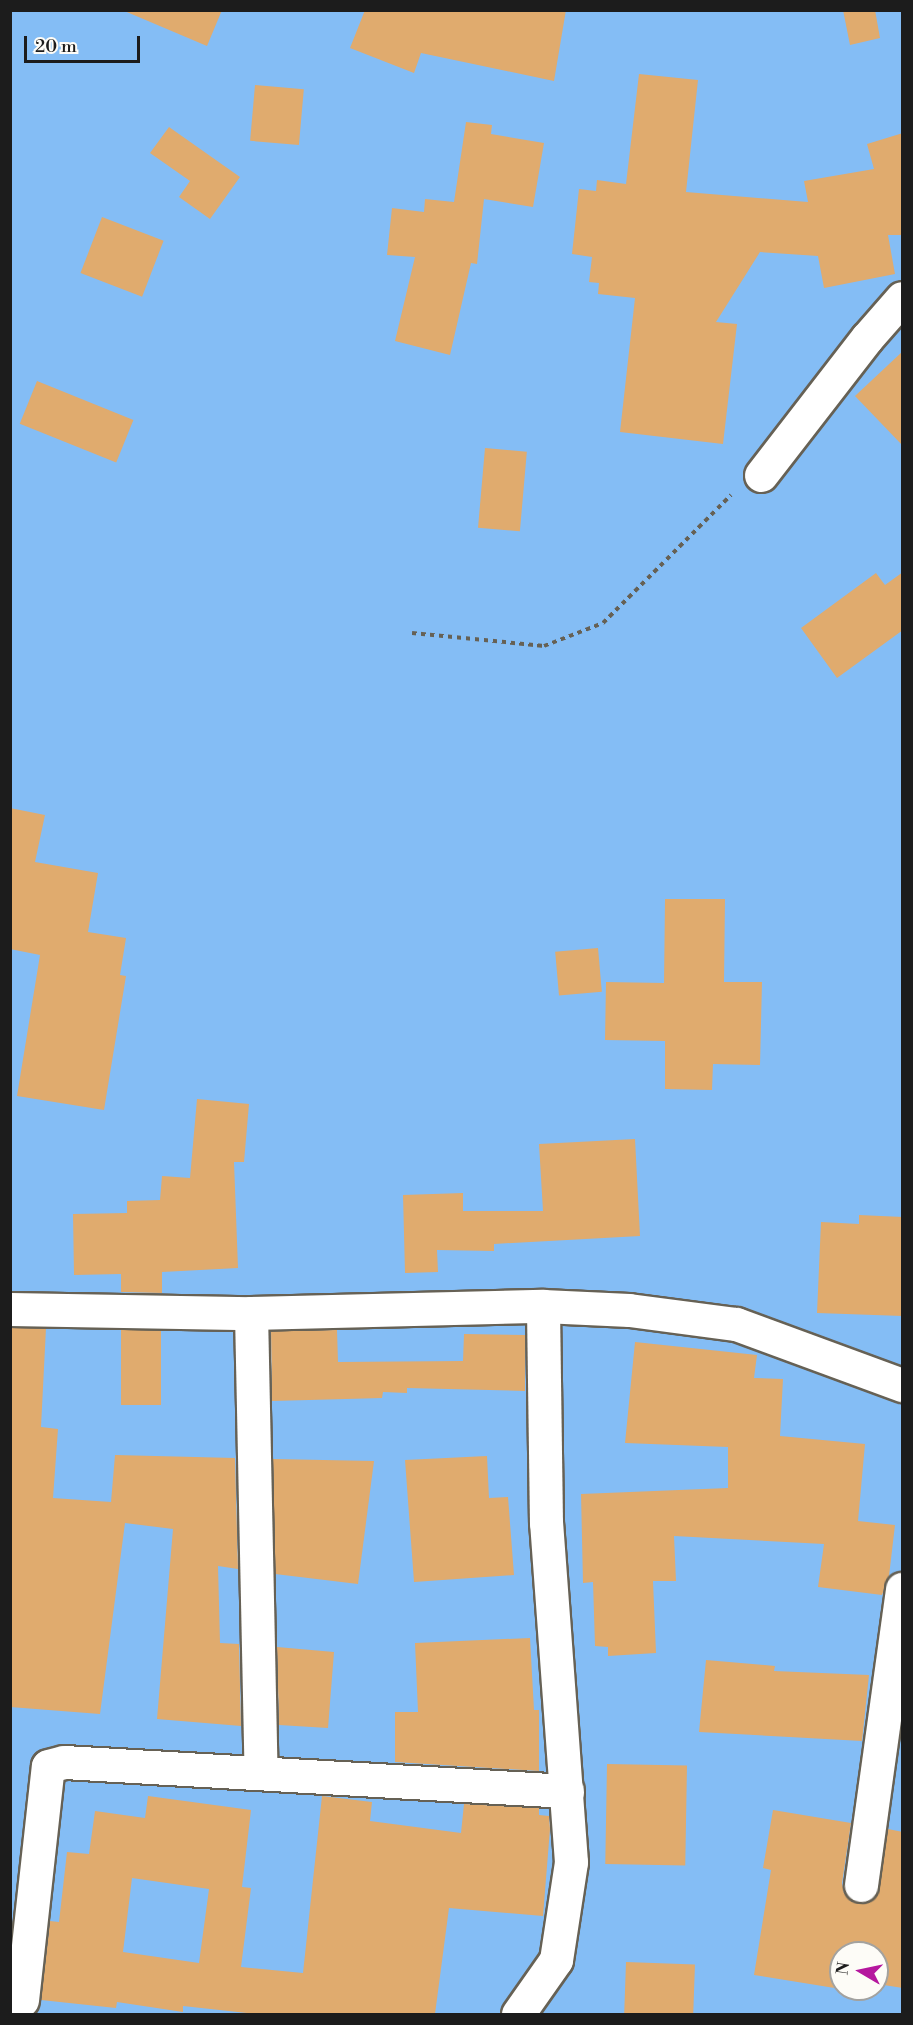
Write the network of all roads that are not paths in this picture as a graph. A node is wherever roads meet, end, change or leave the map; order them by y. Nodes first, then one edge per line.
1 (903, 298) edge
2 (761, 475) road end
3 (543, 1306) junction
4 (10, 1310) edge
5 (251, 1313) junction
6 (903, 1385) edge
7 (903, 1589) edge
8 (261, 1773) junction
9 (567, 1791) junction
10 (861, 1886) dead end
11 (22, 2000) dead end
12 (518, 2014) edge

1 - 2 street
3 - 5 street
3 - 6 street
3 - 9 street
4 - 5 street
5 - 8 street
7 - 10 street
8 - 9 street
8 - 11 street
9 - 12 street

